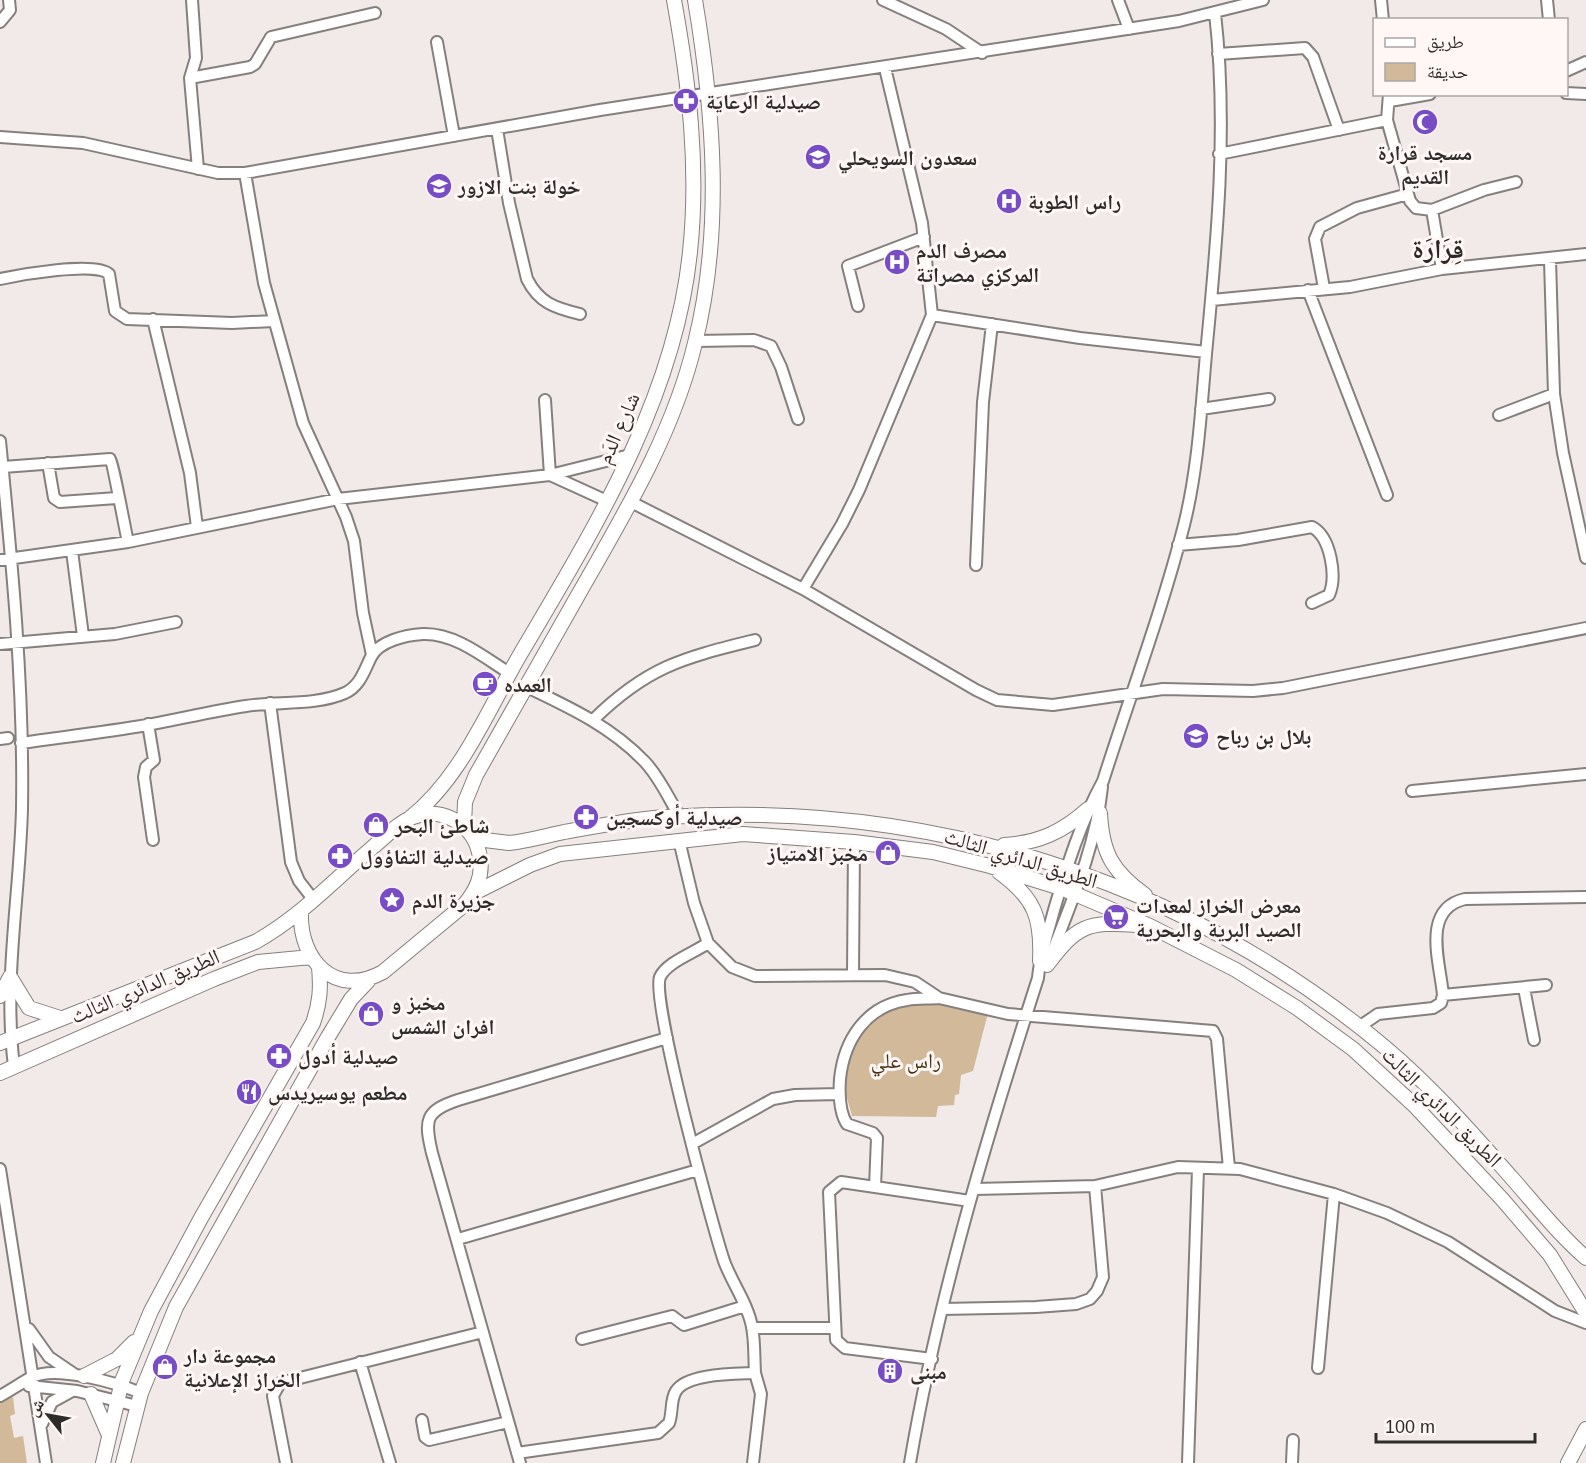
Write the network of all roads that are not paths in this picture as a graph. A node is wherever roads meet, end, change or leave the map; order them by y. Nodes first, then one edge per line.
1 (9, 0) edge
2 (192, 0) edge
3 (674, 0) edge
4 (695, 0) edge
5 (883, 0) edge
6 (1118, 0) edge
7 (1260, 0) edge
8 (1381, 0) edge
9 (1547, 0) edge
10 (375, 13) dead end
11 (1215, 14) junction
12 (1383, 18) edge
13 (1549, 18) edge
14 (0, 22) edge
15 (1129, 29) junction
16 (438, 42) dead end
17 (982, 53) junction
18 (1218, 54) junction
19 (1586, 62) edge
20 (885, 68) junction
21 (1568, 70) edge
22 (190, 78) junction
23 (708, 93) junction
24 (1568, 93) edge
25 (1586, 94) edge
26 (1410, 96) edge
27 (689, 97) junction
28 (1390, 98) edge
29 (1387, 120) junction
30 (496, 129) junction
31 (1339, 130) junction
32 (454, 136) junction
33 (0, 137) edge
34 (1219, 154) junction
35 (198, 169) junction
36 (244, 173) junction
37 (1516, 182) dead end
38 (1408, 194) junction
39 (1432, 210) junction
40 (924, 237) junction
41 (1586, 254) edge
42 (1550, 260) junction
43 (1442, 270) junction
44 (0, 279) edge
45 (1324, 288) junction
46 (1308, 290) junction
47 (1212, 300) junction
48 (858, 306) dead end
49 (580, 314) dead end
50 (932, 315) junction
51 (153, 319) junction
52 (274, 321) junction
53 (992, 324) junction
54 (696, 341) junction
55 (1206, 352) junction
56 (1554, 394) junction
57 (1269, 399) dead end
58 (545, 400) dead end
59 (1201, 409) junction
60 (1499, 415) dead end
61 (798, 419) dead end
62 (0, 441) edge
63 (630, 455) junction
64 (48, 463) junction
65 (3, 467) junction
66 (550, 475) junction
67 (1387, 495) dead end
68 (117, 498) junction
69 (338, 500) junction
70 (607, 501) junction
71 (631, 502) junction
72 (197, 527) junction
73 (128, 542) junction
74 (1178, 546) junction
75 (72, 551) junction
76 (12, 558) junction
77 (1586, 558) edge
78 (0, 560) edge
79 (976, 565) dead end
80 (803, 589) junction
81 (1312, 603) dead end
82 (176, 622) dead end
83 (1586, 628) edge
84 (83, 636) junction
85 (755, 640) dead end
86 (16, 642) junction
87 (0, 644) edge
88 (372, 655) junction
89 (509, 673) junction
90 (527, 687) junction
91 (1130, 694) junction
92 (270, 703) junction
93 (593, 720) junction
94 (148, 724) junction
95 (21, 743) junction
96 (1586, 774) edge
97 (1412, 791) dead end
98 (1094, 811) junction
99 (680, 817) junction
100 (410, 818) junction
101 (468, 830) junction
102 (936, 832) junction
103 (153, 840) dead end
104 (680, 840) junction
105 (854, 842) junction
106 (996, 845) junction
107 (933, 852) junction
108 (990, 866) junction
109 (1067, 868) junction
110 (1081, 873) junction
111 (1067, 891) junction
112 (474, 893) junction
113 (1586, 897) edge
114 (313, 899) junction
115 (1161, 907) junction
116 (301, 912) junction
117 (1150, 926) junction
118 (708, 943) junction
119 (315, 962) junction
120 (1043, 963) junction
121 (853, 975) junction
122 (10, 976) junction
123 (368, 981) junction
124 (1546, 985) dead end
125 (1524, 988) junction
126 (1443, 995) junction
127 (0, 996) edge
128 (939, 998) junction
129 (1026, 1016) junction
130 (60, 1018) junction
131 (1359, 1027) junction
132 (667, 1038) junction
133 (5, 1040) edge
134 (1534, 1040) dead end
135 (14, 1066) junction
136 (0, 1073) edge
137 (839, 1094) junction
138 (692, 1144) junction
139 (1229, 1168) junction
140 (0, 1169) edge
141 (1198, 1169) junction
142 (698, 1170) junction
143 (1095, 1186) junction
144 (875, 1187) junction
145 (974, 1189) junction
146 (1334, 1194) junction
147 (970, 1202) junction
148 (458, 1239) junction
149 (1586, 1258) edge
150 (745, 1306) junction
151 (942, 1309) junction
152 (1586, 1313) edge
153 (24, 1316) junction
154 (1586, 1323) edge
155 (752, 1328) junction
156 (835, 1328) junction
157 (483, 1332) junction
158 (141, 1334) junction
159 (582, 1339) dead end
160 (932, 1359) junction
161 (360, 1362) junction
162 (1317, 1368) dead end
163 (755, 1373) junction
164 (79, 1375) junction
165 (33, 1376) junction
166 (23, 1385) junction
167 (121, 1385) junction
168 (36, 1388) junction
169 (72, 1391) junction
170 (91, 1394) junction
171 (0, 1396) edge
172 (117, 1399) junction
173 (139, 1399) junction
174 (422, 1420) dead end
175 (508, 1422) junction
176 (41, 1426) junction
177 (1586, 1429) edge
178 (108, 1433) junction
179 (1293, 1440) dead end
180 (518, 1458) edge
181 (46, 1463) edge
182 (103, 1463) edge
183 (123, 1463) edge
184 (286, 1463) edge
185 (390, 1463) edge
186 (753, 1463) edge
187 (910, 1463) edge
188 (1188, 1463) edge
189 (1292, 1463) edge
190 (1568, 1463) edge

1 - 14 street
2 - 22 street
3 - 27 main road, شارع الدَم
4 - 23 main road, شارع الدَم
5 - 17 street
6 - 15 street
7 - 11 street
8 - 12 street
9 - 13 street
10 - 22 street
11 - 15 street
11 - 18 street
15 - 17 street
16 - 32 street
17 - 20 street
18 - 31 street
18 - 34 street
19 - 21 street
20 - 23 street
20 - 40 street
22 - 35 street
23 - 27 street
23 - 54 main road, شارع الدَم
24 - 25 street
26 - 28 street
27 - 30 street
27 - 63 main road, شارع الدَم
28 - 29 street
29 - 31 street
29 - 38 street
30 - 32 street
30 - 49 street
31 - 34 street
32 - 36 street
33 - 35 street
34 - 47 street
35 - 36 street
36 - 52 street
37 - 39 street
38 - 39 street
38 - 45 street
39 - 43 street
40 - 48 street
40 - 50 street
41 - 42 street
42 - 43 street
42 - 56 street
43 - 45 street
44 - 51 street
45 - 46 street
46 - 47 street
46 - 67 street
47 - 55 street
50 - 53 street
50 - 80 street
51 - 52 street
51 - 72 street
52 - 69 street
53 - 55 street
53 - 79 street
54 - 61 street
54 - 71 main road, شارع الدَم
55 - 59 street
56 - 60 street
56 - 77 street
57 - 59 street
58 - 66 street
59 - 74 street
62 - 65 street
63 - 66 street
63 - 70 main road, شارع الدَم
64 - 65 street
64 - 68 street
64 - 68 street
65 - 76 street
66 - 69 street
66 - 70 street
68 - 73 street
69 - 72 street
69 - 88 street
70 - 89 main road, شارع الدَم
71 - 80 street
71 - 90 main road, شارع الدَم
72 - 73 street
73 - 75 street
74 - 81 street
74 - 91 street
75 - 76 street
75 - 84 street
76 - 78 street
76 - 86 street
80 - 91 street
82 - 84 street
83 - 91 street
84 - 86 street
85 - 93 street
86 - 87 street
86 - 95 street
88 - 89 street
88 - 92 street
89 - 100 main road, شارع الدَم
90 - 93 street
90 - 101 main road, شارع الدَم
91 - 98 street
92 - 94 street
92 - 114 street
93 - 99 street
94 - 95 street
94 - 103 street
95 - 122 street
96 - 97 street
98 - 106 main road
98 - 109 street
98 - 110 street
98 - 115 main road
99 - 101 main road, الطريق الدائري الثالث
99 - 102 main road, الطريق الدائري الثالث
100 - 101 main road, الطريق الدائري الثالث
100 - 114 main road, شارع الدَم
101 - 112 main road
102 - 106 main road, الطريق الدائري الثالث
102 - 107 main road
104 - 105 main road, الطريق الدائري الثالث
104 - 112 main road, الطريق الدائري الثالث
104 - 118 street
105 - 107 main road, الطريق الدائري الثالث
105 - 121 street
106 - 109 main road, الطريق الدائري الثالث
107 - 108 main road, الطريق الدائري الثالث
108 - 111 main road, الطريق الدائري الثالث
108 - 120 main road
109 - 110 main road, الطريق الدائري الثالث
109 - 111 street
110 - 111 street
110 - 115 main road, الطريق الدائري الثالث
111 - 117 main road, الطريق الدائري الثالث
111 - 120 street
112 - 123 main road
113 - 126 street
114 - 116 main road, الطريق الدائري الثالث
115 - 131 main road, الطريق الدائري الثالث
116 - 119 main road
116 - 130 main road, الطريق الدائري الثالث
117 - 120 main road
117 - 152 main road, الطريق الدائري الثالث
118 - 121 street
118 - 132 street
119 - 123 main road
119 - 135 main road, الطريق الدائري الثالث
119 - 158 main road
120 - 129 street
121 - 128 street
122 - 127 main road
122 - 130 main road
122 - 133 street
123 - 173 main road
124 - 125 street
125 - 126 street
125 - 134 street
126 - 131 street
128 - 129 street
128 - 137 street
129 - 139 street
129 - 145 street
130 - 133 main road, الطريق الدائري الثالث
131 - 149 main road, الطريق الدائري الثالث
132 - 138 street
132 - 148 street
133 - 135 street
135 - 136 main road, الطريق الدائري الثالث
137 - 138 street
137 - 144 street
138 - 142 street
139 - 141 street
139 - 146 street
140 - 153 street
141 - 143 street
141 - 188 street
142 - 148 street
142 - 150 street
143 - 145 street
143 - 151 street
144 - 147 street
144 - 156 street
145 - 147 street
146 - 154 street
146 - 162 street
147 - 151 street
148 - 157 street
150 - 155 street
150 - 159 street
151 - 160 street
153 - 164 street
153 - 165 street
155 - 156 street
155 - 163 street
156 - 160 street
157 - 161 street
157 - 175 street
158 - 164 main road
158 - 167 main road
160 - 187 street
161 - 184 street
161 - 185 street
163 - 180 street
163 - 186 street
164 - 165 street
164 - 167 street
165 - 166 street
165 - 168 street
166 - 168 street
166 - 171 street
167 - 172 main road
167 - 173 street
168 - 169 street
168 - 176 street
169 - 170 street
169 - 176 street
170 - 172 street
170 - 178 main road
172 - 173 street
172 - 178 main road
173 - 183 main road
174 - 175 street
175 - 180 street
176 - 181 street
177 - 190 main road
178 - 182 main road
179 - 189 street

